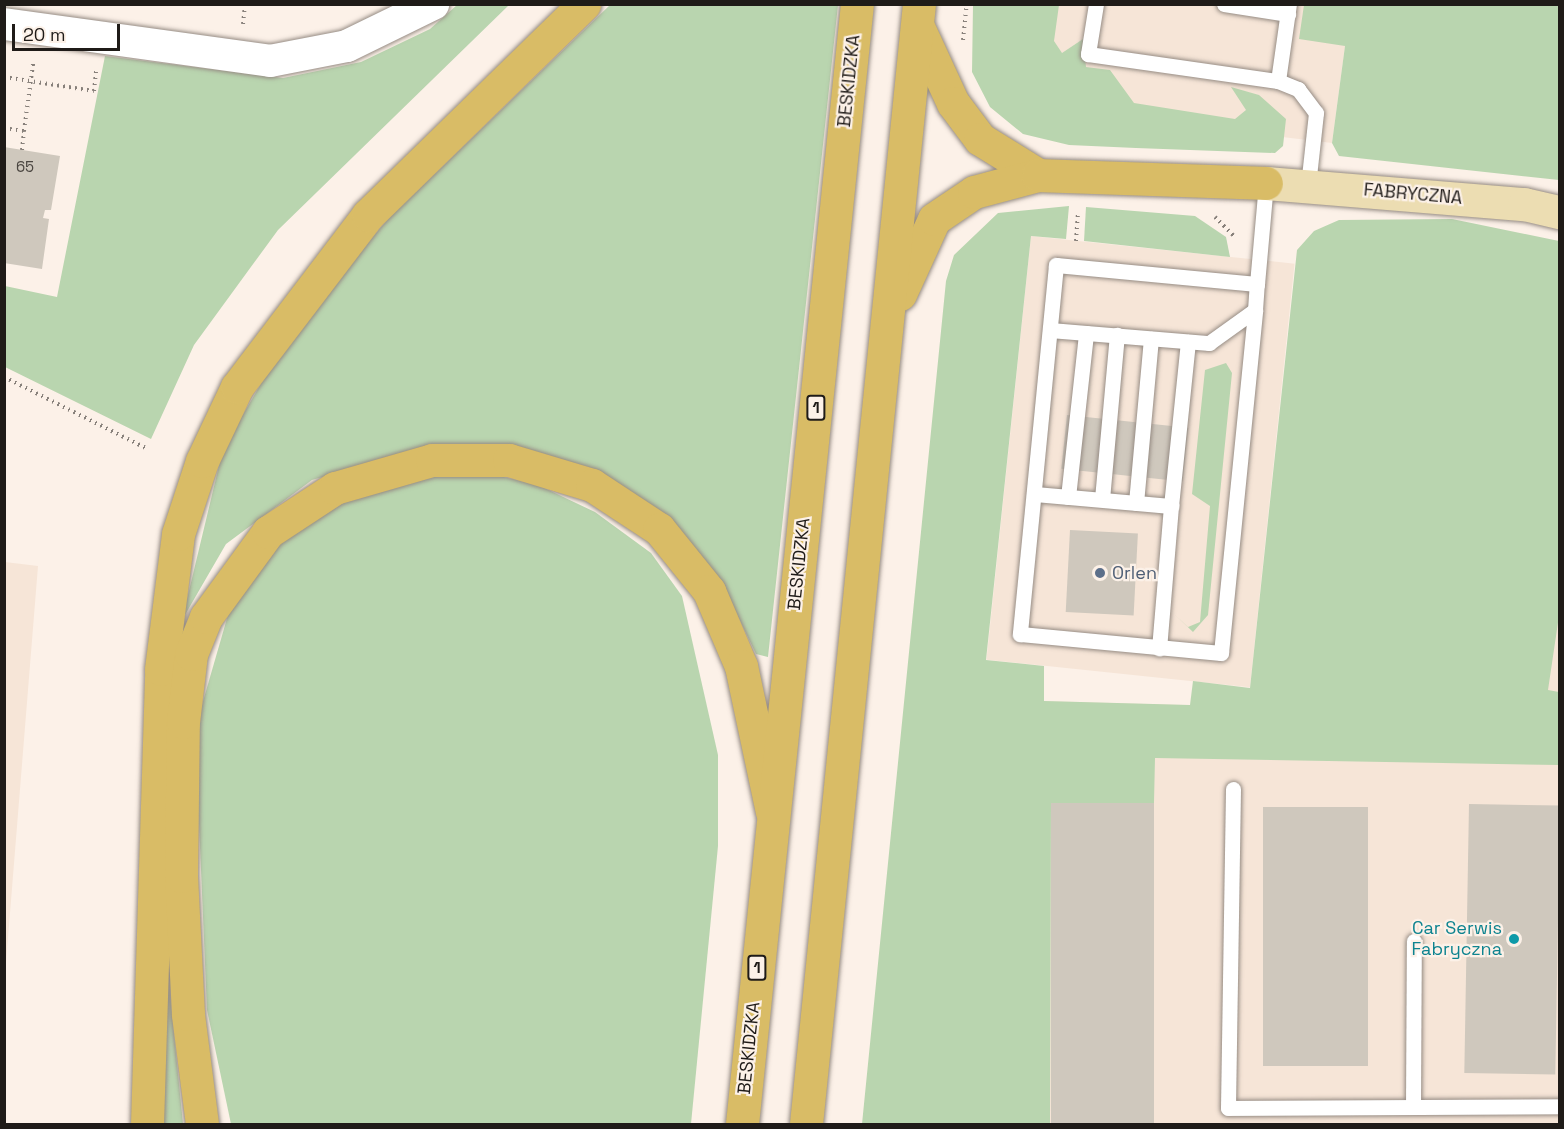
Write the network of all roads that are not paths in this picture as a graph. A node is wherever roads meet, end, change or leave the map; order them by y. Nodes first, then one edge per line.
1 (433, 4) edge
2 (584, 4) edge
3 (857, 4) edge
4 (1096, 4) edge
5 (1224, 4) edge
6 (1288, 9) edge
7 (918, 15) edge
8 (4, 24) edge
9 (1278, 81) junction
10 (1038, 175) junction
11 (1266, 183) junction
12 (1308, 186) junction
13 (1560, 212) edge
14 (1257, 284) junction
15 (1255, 310) junction
16 (889, 317) junction
17 (1050, 330) junction
18 (1086, 333) junction
19 (1117, 335) junction
20 (1151, 339) junction
21 (1188, 342) junction
22 (1034, 494) junction
23 (1068, 497) junction
24 (1102, 499) junction
25 (1136, 503) junction
26 (1171, 506) junction
27 (1159, 648) junction
28 (1233, 789) dead end
29 (772, 812) junction
30 (1413, 941) dead end
31 (1413, 1107) junction
32 (1560, 1107) edge
33 (147, 1125) edge
34 (202, 1125) edge
35 (742, 1125) edge
36 (806, 1125) edge

1 - 8 street
2 - 33 main road
3 - 29 main road, BESKIDZKA / 1
4 - 9 lane
5 - 6 lane
6 - 9 lane
7 - 10 main road
7 - 16 main road
9 - 12 lane
10 - 11 main road
10 - 16 main road
11 - 12 main road, FABRYCZNA
11 - 14 lane
12 - 13 main road, FABRYCZNA
14 - 15 lane
14 - 17 lane
15 - 21 lane
15 - 27 lane
16 - 36 main road
17 - 18 lane
17 - 22 lane
18 - 19 lane
18 - 23 lane
19 - 20 lane
19 - 24 lane
20 - 21 lane
20 - 25 lane
21 - 26 lane
22 - 23 lane
22 - 27 lane
23 - 24 lane
24 - 25 lane
25 - 26 lane
26 - 27 lane
28 - 31 lane
29 - 34 main road
29 - 35 main road, BESKIDZKA / 1
30 - 31 lane
31 - 32 lane

